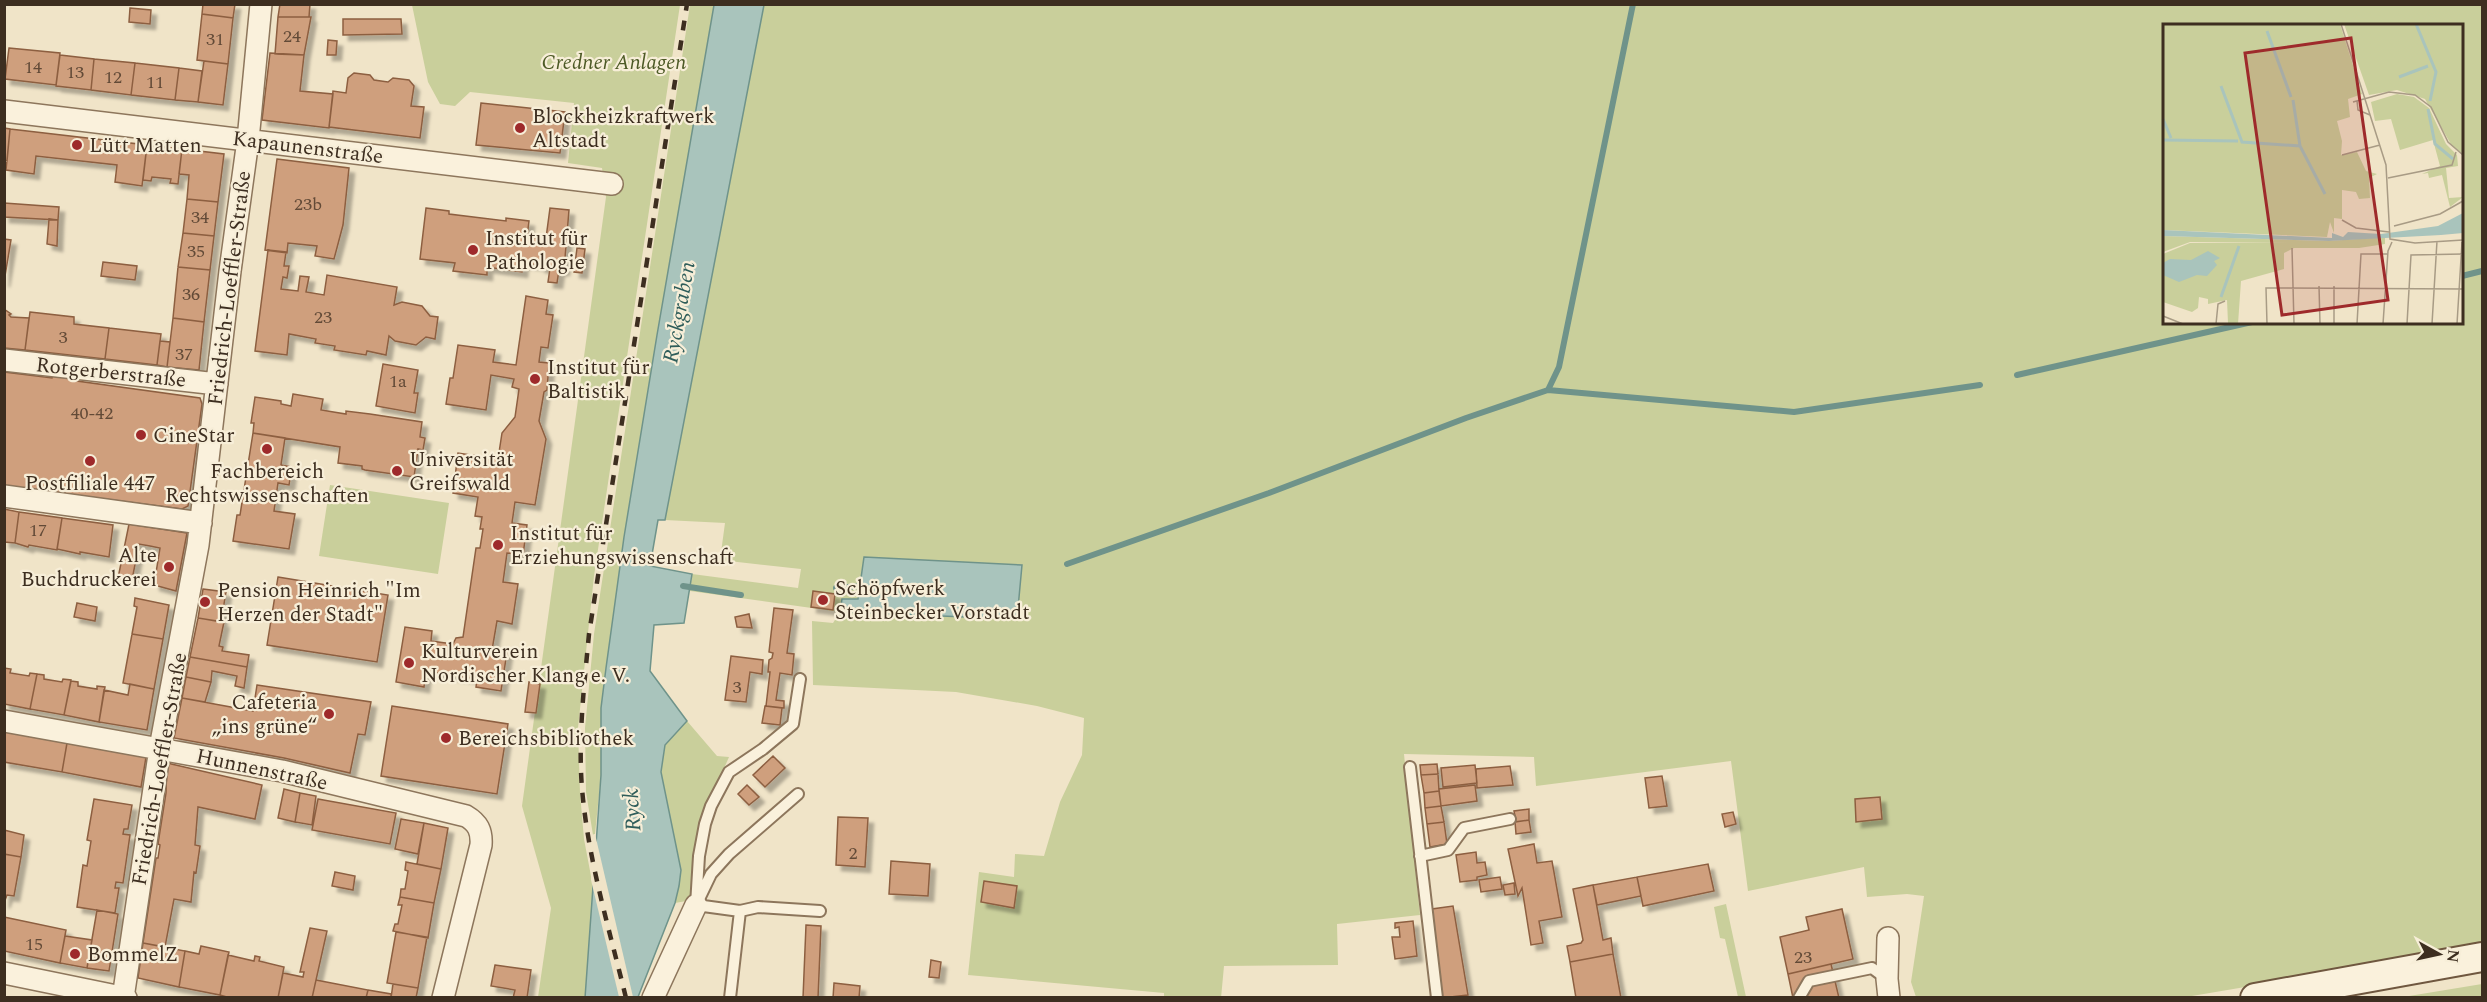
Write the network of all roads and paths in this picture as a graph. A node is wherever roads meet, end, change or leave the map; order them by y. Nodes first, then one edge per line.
1 (261, 4) edge
2 (4, 111) edge
3 (248, 140) junction
4 (612, 184) dead end
5 (4, 360) edge
6 (217, 384) junction
7 (4, 496) edge
8 (201, 523) junction
9 (800, 679) dead end
10 (4, 721) edge
11 (160, 748) junction
12 (1410, 767) dead end
13 (798, 794) dead end
14 (1510, 819) dead end
15 (1420, 856) junction
16 (696, 905) junction
17 (740, 911) junction
18 (820, 911) dead end
19 (1888, 938) dead end
20 (2482, 957) edge
21 (4, 973) edge
22 (1888, 988) edge
23 (124, 997) edge
24 (443, 998) edge
25 (653, 998) edge
26 (730, 998) edge
27 (1437, 998) edge
28 (1799, 998) edge
29 (2255, 998) edge

1 - 3 street, Friedrich-Loeffler-Straße
2 - 3 street, Kapaunenstraße
3 - 4 street, Kapaunenstraße
3 - 6 street, Friedrich-Loeffler-Straße
5 - 6 street, Rotgerberstraße
6 - 8 street, Friedrich-Loeffler-Straße
7 - 8 street
8 - 11 street, Friedrich-Loeffler-Straße
9 - 16 lane
10 - 11 street, Hunnenstraße
11 - 23 street, Friedrich-Loeffler-Straße
11 - 24 street, Hunnenstraße
12 - 15 lane
13 - 16 lane
14 - 15 lane
15 - 27 lane
16 - 17 lane
16 - 25 street
17 - 18 lane
17 - 26 lane
19 - 22 street
20 - 29 main road
21 - 23 street
22 - 28 lane

